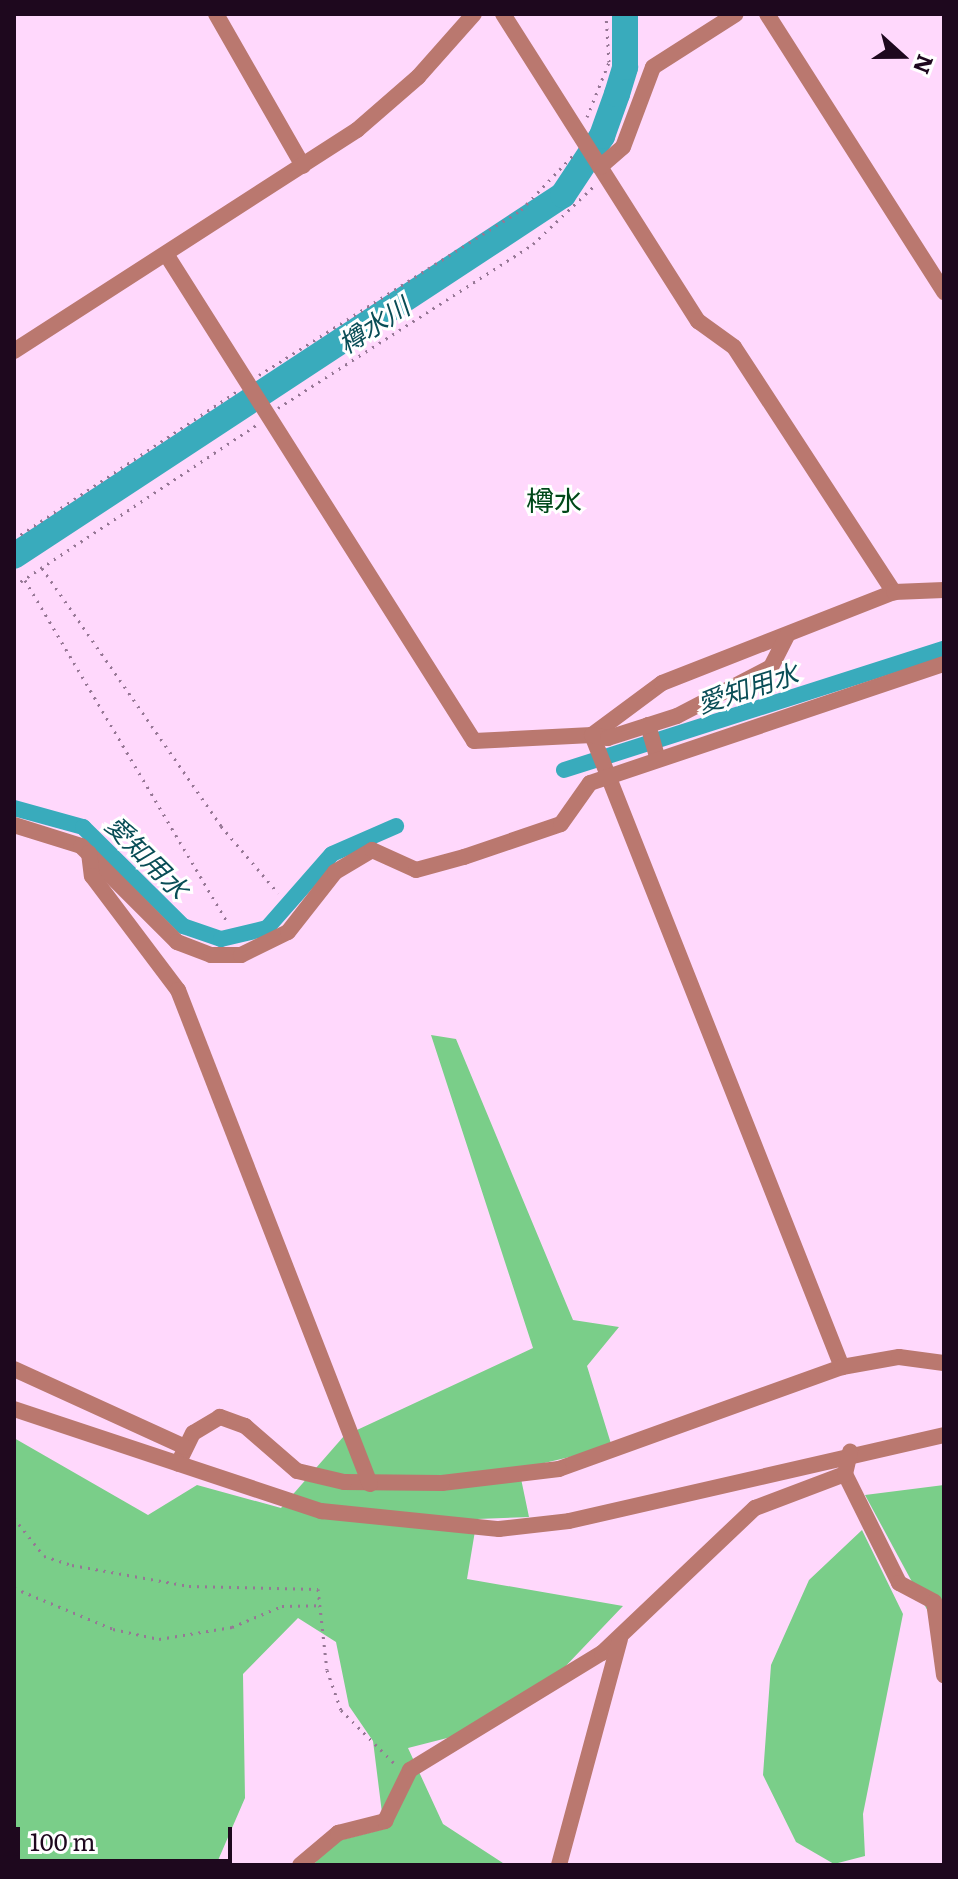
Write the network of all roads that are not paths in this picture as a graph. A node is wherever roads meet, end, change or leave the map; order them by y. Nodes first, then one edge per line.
1 (216, 14) edge
2 (474, 14) edge
3 (503, 14) edge
4 (736, 14) edge
5 (767, 14) edge
6 (591, 153) junction
7 (303, 166) junction
8 (166, 254) junction
9 (944, 292) edge
10 (14, 351) edge
11 (944, 590) edge
12 (894, 592) junction
13 (787, 636) junction
14 (944, 664) edge
15 (648, 725) junction
16 (593, 742) junction
17 (657, 757) junction
18 (605, 776) junction
19 (14, 825) edge
20 (89, 853) junction
21 (944, 1363) edge
22 (842, 1367) junction
23 (14, 1369) edge
24 (14, 1409) edge
25 (944, 1435) edge
26 (185, 1447) junction
27 (850, 1452) junction
28 (178, 1464) junction
29 (845, 1474) junction
30 (370, 1484) junction
31 (620, 1639) junction
32 (944, 1675) edge
33 (300, 1865) edge
34 (559, 1865) edge

1 - 7 street
2 - 7 street
3 - 6 street
4 - 6 street
5 - 9 street
6 - 12 street
7 - 8 street
8 - 10 street
8 - 16 street
11 - 12 street
12 - 13 street
13 - 15 street
13 - 16 street
14 - 17 street
15 - 16 street
15 - 17 street
16 - 18 street
17 - 18 street
18 - 20 street
18 - 22 street
19 - 20 street
20 - 30 street
21 - 22 street
22 - 30 street
23 - 26 street
24 - 28 street
25 - 27 street
26 - 28 street
26 - 30 street
27 - 28 street
27 - 29 street
29 - 31 street
29 - 32 street
31 - 33 street
31 - 34 street

